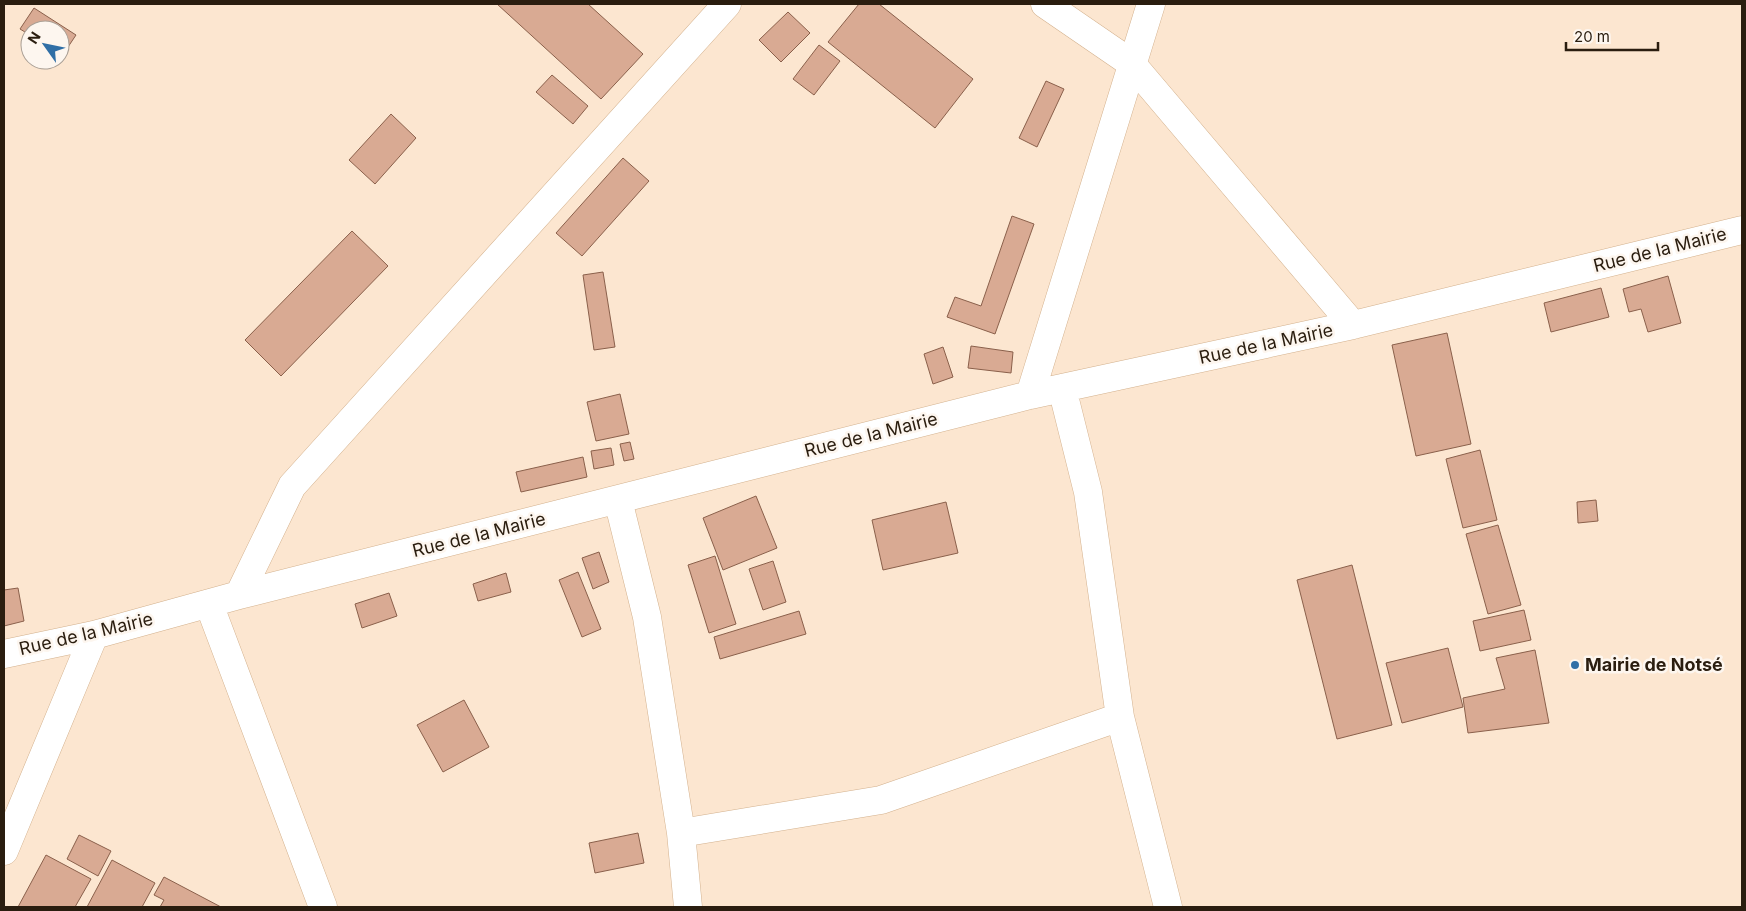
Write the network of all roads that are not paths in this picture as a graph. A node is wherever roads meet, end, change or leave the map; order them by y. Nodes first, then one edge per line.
1 (727, 4) edge
2 (1045, 4) edge
3 (1151, 4) edge
4 (1131, 63) junction
5 (1742, 230) edge
6 (1353, 325) junction
7 (1062, 388) junction
8 (1030, 395) junction
9 (618, 500) junction
10 (239, 595) junction
11 (209, 604) junction
12 (94, 635) junction
13 (4, 654) edge
14 (1120, 717) junction
15 (682, 832) junction
16 (4, 851) edge
17 (323, 907) edge
18 (688, 907) edge
19 (1168, 907) edge

1 - 10 street
2 - 4 street
3 - 4 street
4 - 6 street
4 - 8 street
5 - 6 street, Rue de la Mairie
6 - 7 street, Rue de la Mairie
7 - 8 street, Rue de la Mairie
7 - 14 street
8 - 9 street, Rue de la Mairie
9 - 10 street, Rue de la Mairie
9 - 15 street
10 - 11 street, Rue de la Mairie
11 - 12 street, Rue de la Mairie
11 - 17 street
12 - 13 street, Rue de la Mairie
12 - 16 street
14 - 15 street
14 - 19 street
15 - 18 street

